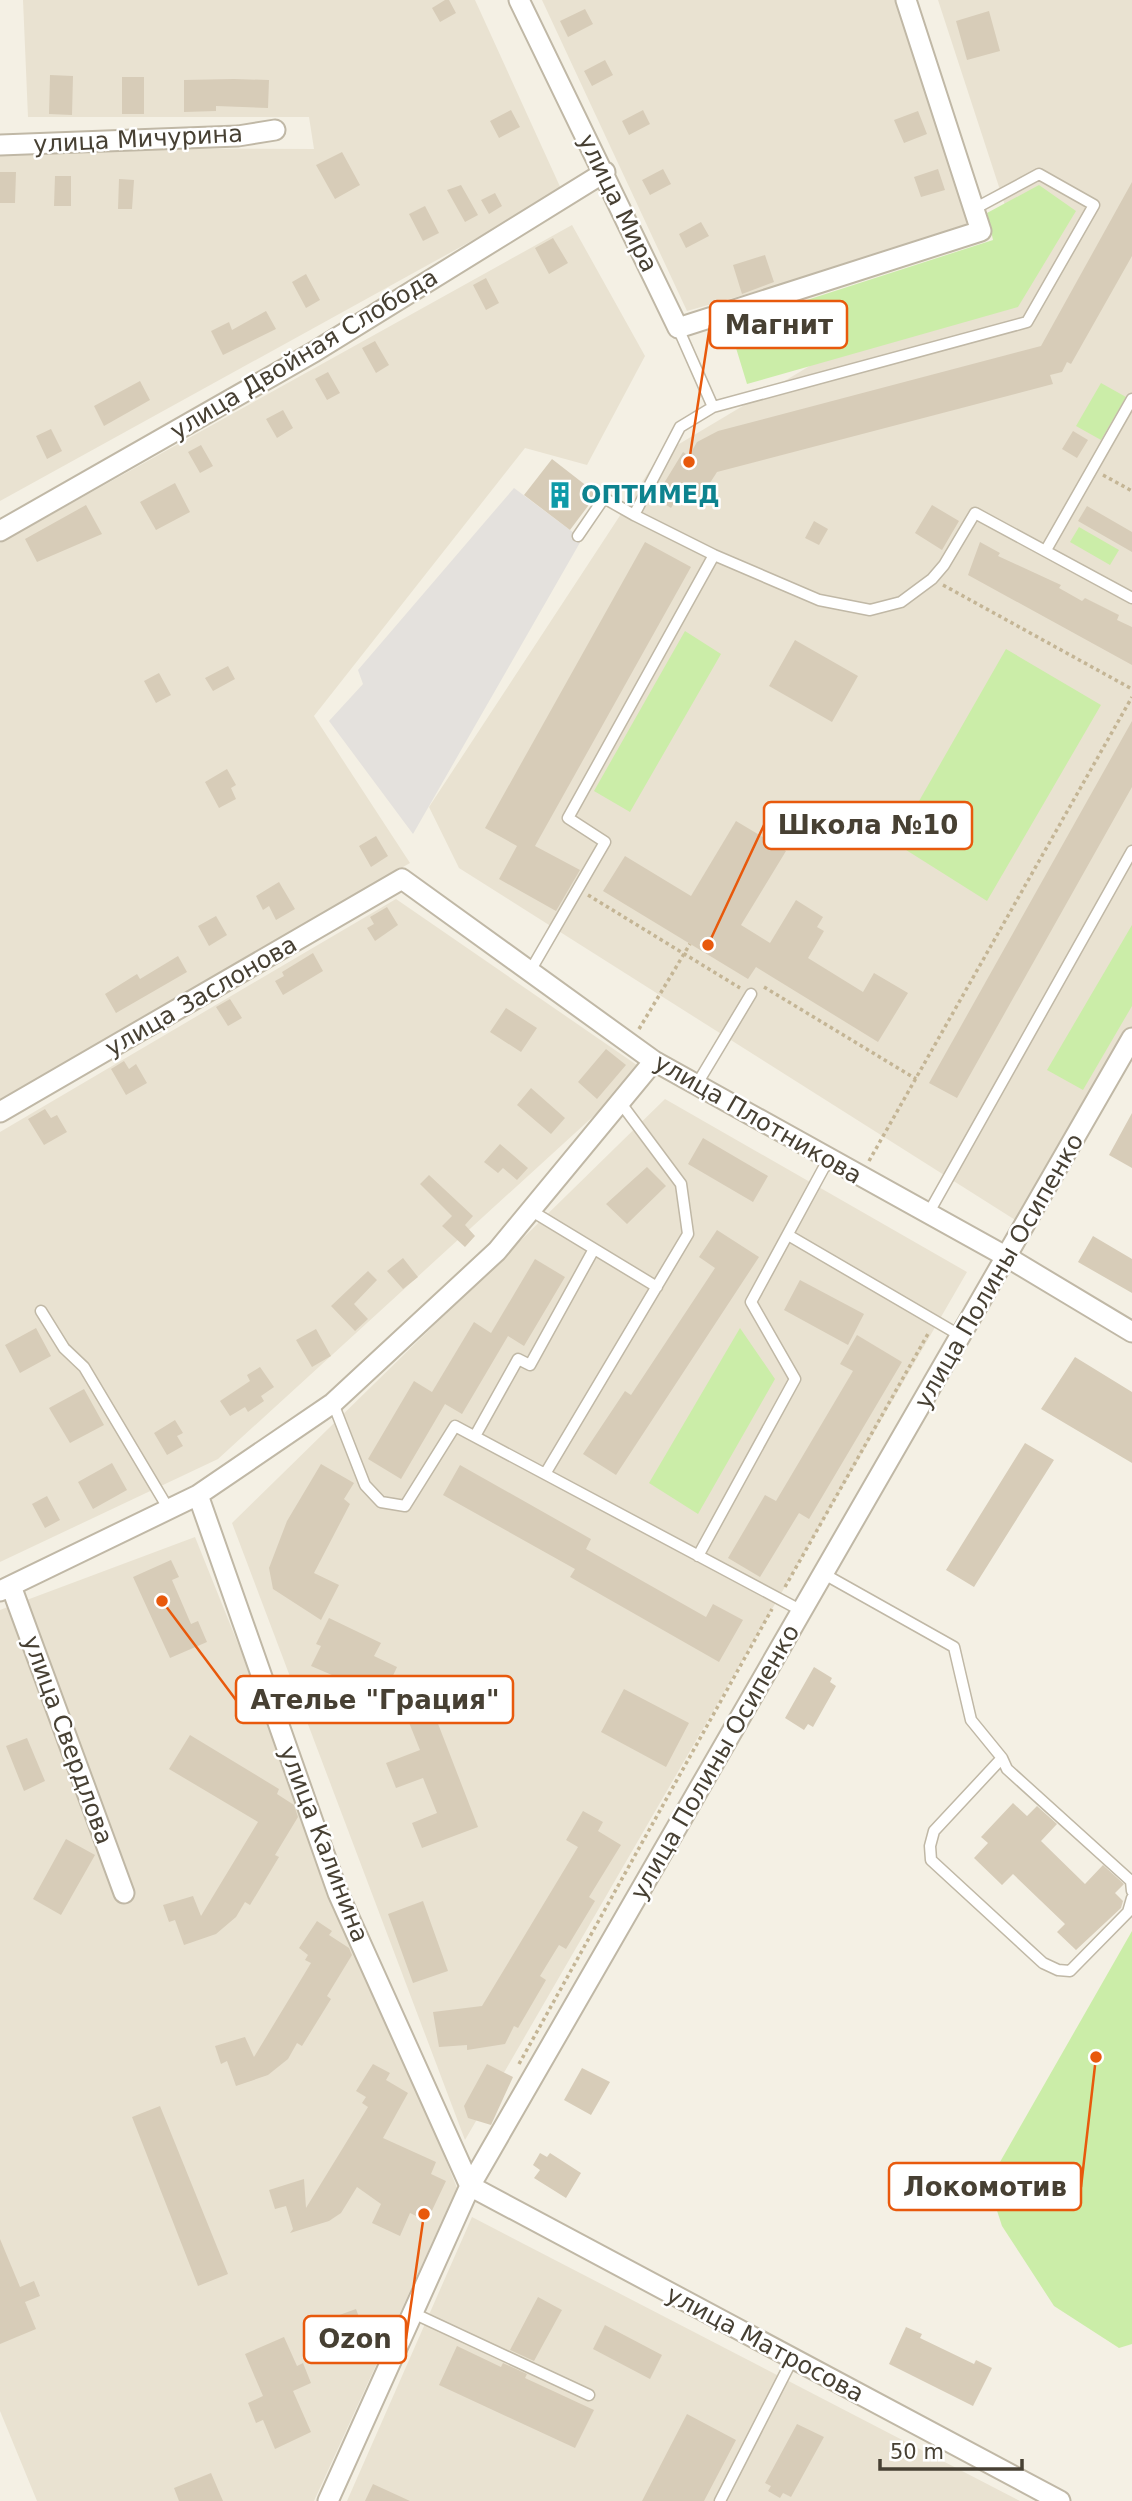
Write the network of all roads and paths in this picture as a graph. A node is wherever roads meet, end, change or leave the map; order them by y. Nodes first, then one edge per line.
1 (519, 0) edge
2 (906, 0) edge
3 (275, 130) dead end
4 (0, 145) edge
5 (605, 172) junction
6 (974, 209) junction
7 (678, 328) junction
8 (1132, 399) edge
9 (713, 407) junction
10 (1092, 469) junction
11 (1132, 491) edge
12 (634, 515) junction
13 (0, 531) edge
14 (578, 536) dead end
15 (1046, 550) junction
16 (714, 555) junction
17 (932, 579) junction
18 (1132, 598) edge
19 (1132, 689) edge
20 (1132, 697) edge
21 (1132, 851) edge
22 (402, 879) joint
23 (578, 889) junction
24 (690, 944) dead end
25 (684, 954) junction
26 (529, 973) junction
27 (751, 994) junction
28 (1132, 1038) edge
29 (630, 1044) junction
30 (654, 1060) junction
31 (916, 1079) junction
32 (697, 1084) junction
33 (620, 1102) junction
34 (0, 1112) edge
35 (828, 1160) junction
36 (860, 1177) junction
37 (530, 1210) junction
38 (928, 1214) junction
39 (788, 1235) junction
40 (594, 1249) junction
41 (1007, 1257) junction
42 (657, 1287) junction
43 (41, 1311) dead end
44 (935, 1321) junction
45 (1132, 1332) edge
46 (961, 1336) junction
47 (333, 1403) junction
48 (475, 1436) junction
49 (545, 1474) junction
50 (198, 1494) junction
51 (168, 1508) junction
52 (698, 1556) junction
53 (824, 1574) junction
54 (6, 1589) edge
55 (779, 1598) junction
56 (802, 1611) junction
57 (1002, 1758) junction
58 (1132, 1891) edge
59 (124, 1892) dead end
60 (1132, 1898) edge
61 (520, 2071) dead end
62 (470, 2186) junction
63 (412, 2313) junction
64 (792, 2360) junction
65 (589, 2395) dead end
66 (328, 2501) edge
67 (720, 2501) edge
68 (1060, 2501) edge

1 - 5 street, улица Мира
2 - 6 street
3 - 4 street, улица Мичурина
5 - 7 street, улица Мира
5 - 13 street, улица Двойная Слобода
6 - 7 street
6 - 9 lane
7 - 9 lane, улица Мира
8 - 10 lane
9 - 12 lane
10 - 11 path
10 - 15 lane
12 - 14 lane
12 - 16 lane
15 - 17 lane
15 - 18 lane
16 - 17 lane
16 - 23 lane
17 - 19 path
20 - 31 path
21 - 38 lane
22 - 26 street, улица Плотникова
22 - 34 street, улица Заслонова
23 - 25 path
23 - 26 lane
24 - 25 path
25 - 27 path
25 - 29 path
26 - 29 street, улица Плотникова
27 - 31 path
27 - 32 lane
28 - 41 street, улица Полины Осипенко
29 - 30 street, улица Плотникова
30 - 32 street, улица Плотникова
30 - 33 street
31 - 36 path
32 - 35 street, улица Плотникова
33 - 37 street
33 - 42 lane
35 - 36 street, улица Плотникова
35 - 39 lane
36 - 38 street, улица Плотникова
37 - 40 lane
37 - 47 street
38 - 41 street, улица Плотникова
39 - 44 lane
39 - 52 lane
40 - 42 lane
40 - 48 lane
41 - 45 street, улица Плотникова
41 - 46 street, улица Полины Осипенко
42 - 49 lane
43 - 51 lane
44 - 46 lane
44 - 55 path
46 - 53 street, улица Полины Осипенко
47 - 48 lane
47 - 50 street
48 - 49 lane
49 - 52 lane
50 - 51 street
50 - 62 street, улица Калинина
51 - 54 street
52 - 55 lane
53 - 56 street, улица Полины Осипенко
53 - 57 lane
54 - 59 street, улица Свердлова
55 - 56 lane
55 - 61 path
56 - 62 street, улица Полины Осипенко
57 - 58 lane
57 - 60 lane
62 - 63 street, улица Полины Осипенко
62 - 64 street, улица Матросова
63 - 65 lane
63 - 66 street, улица Полины Осипенко
64 - 67 lane
64 - 68 street, улица Матросова

